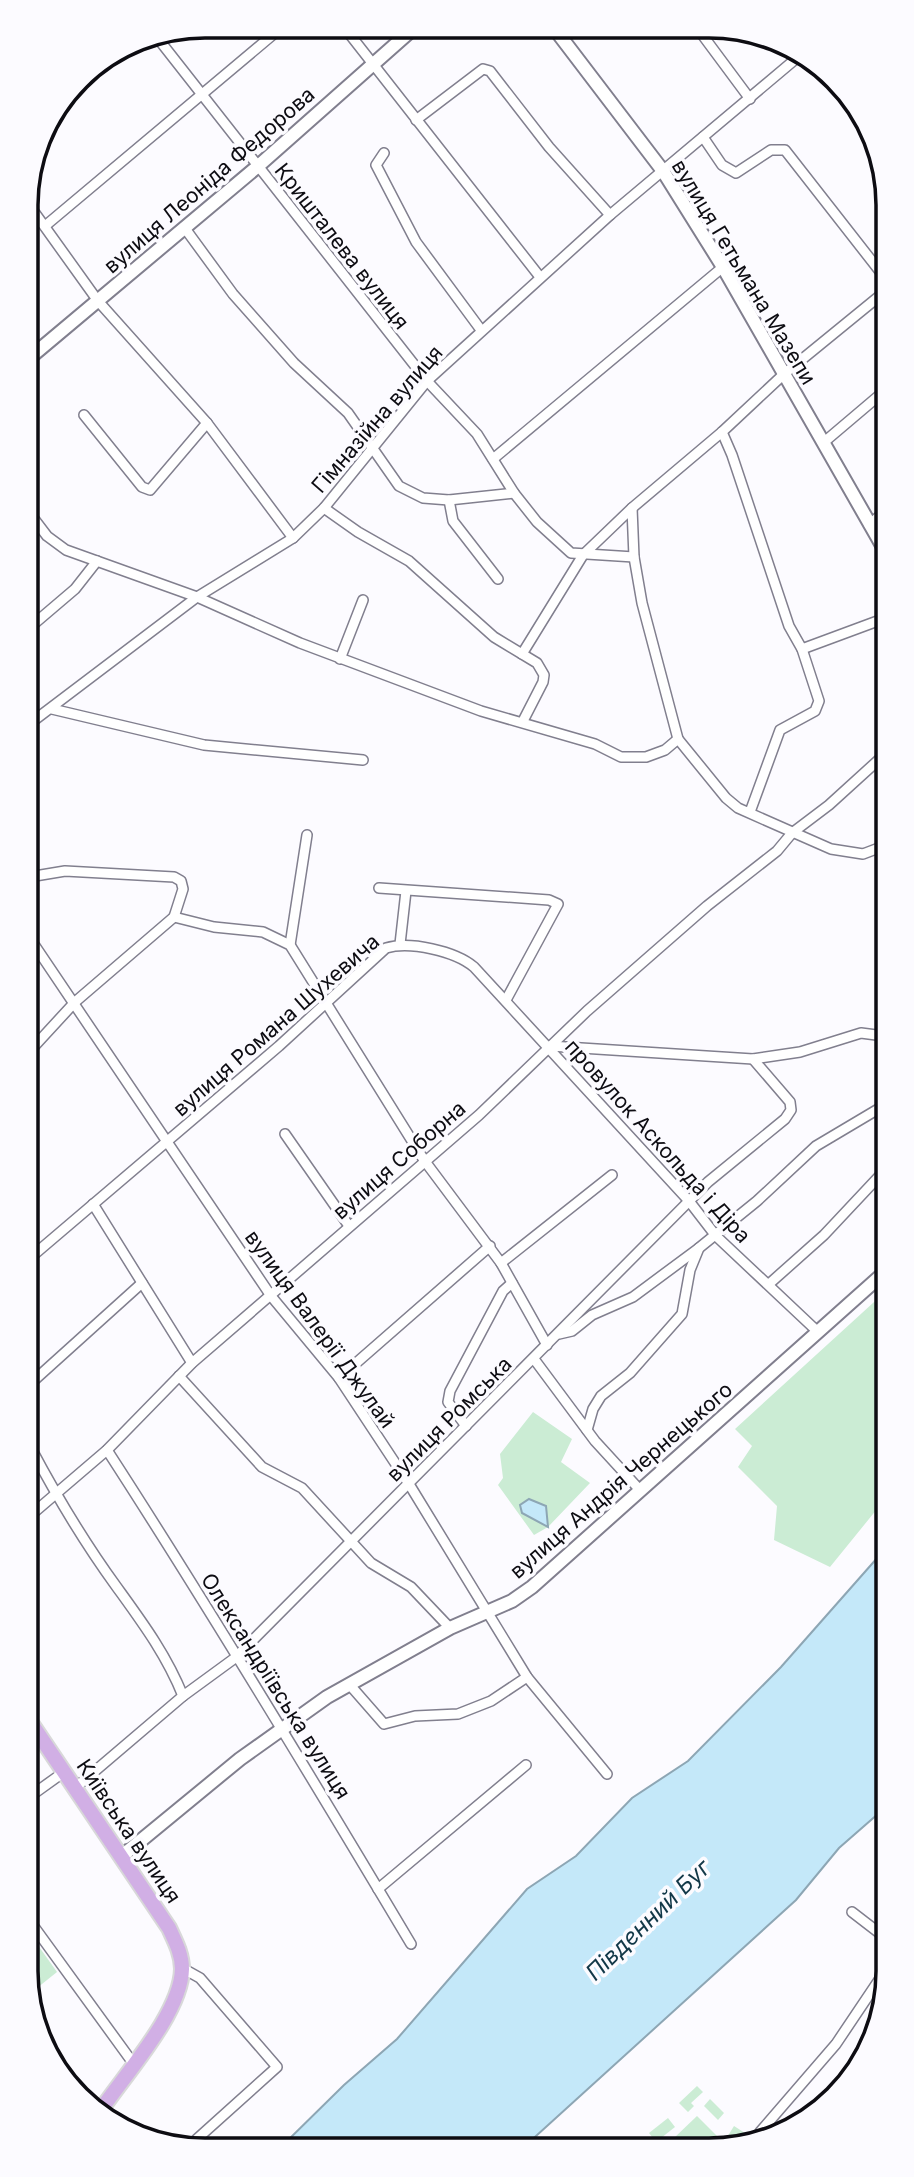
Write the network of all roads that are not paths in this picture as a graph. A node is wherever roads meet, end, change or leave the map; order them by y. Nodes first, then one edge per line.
1 (269, 38) edge
2 (352, 38) edge
3 (402, 38) edge
4 (561, 38) edge
5 (705, 38) edge
6 (163, 44) edge
7 (792, 62) edge
8 (371, 65) junction
9 (203, 96) junction
10 (750, 99) junction
11 (416, 120) junction
12 (703, 137) junction
13 (384, 153) dead end
14 (257, 167) junction
15 (663, 171) junction
16 (610, 215) junction
17 (39, 218) edge
18 (45, 226) junction
19 (184, 228) junction
20 (876, 266) edge
21 (723, 267) junction
22 (540, 277) junction
23 (876, 299) edge
24 (98, 301) junction
25 (481, 330) junction
26 (39, 350) edge
27 (784, 374) junction
28 (427, 381) junction
29 (876, 399) edge
30 (83, 415) dead end
31 (207, 423) junction
32 (722, 432) junction
33 (822, 443) junction
34 (373, 445) junction
35 (493, 459) junction
36 (514, 493) junction
37 (449, 500) junction
38 (324, 508) junction
39 (632, 508) junction
40 (876, 519) edge
41 (39, 524) edge
42 (869, 525) junction
43 (876, 536) edge
44 (292, 538) junction
45 (583, 555) junction
46 (634, 557) junction
47 (97, 561) junction
48 (498, 579) dead end
49 (197, 597) junction
50 (363, 600) dead end
51 (39, 620) edge
52 (876, 622) edge
53 (802, 649) junction
54 (522, 654) junction
55 (340, 659) junction
56 (52, 709) junction
57 (39, 718) edge
58 (523, 721) junction
59 (678, 739) junction
60 (363, 760) dead end
61 (876, 762) edge
62 (750, 812) junction
63 (792, 833) junction
64 (307, 835) dead end
65 (876, 849) edge
66 (39, 875) edge
67 (379, 888) dead end
68 (406, 891) junction
69 (174, 917) junction
70 (400, 944) junction
71 (290, 945) junction
72 (39, 951) edge
73 (506, 1000) junction
74 (325, 1001) junction
75 (75, 1002) junction
76 (876, 1035) edge
77 (39, 1042) edge
78 (550, 1046) junction
79 (753, 1059) junction
80 (875, 1111) edge
81 (285, 1134) dead end
82 (167, 1141) junction
83 (424, 1160) junction
84 (612, 1175) dead end
85 (875, 1180) edge
86 (689, 1201) junction
87 (93, 1204) junction
88 (349, 1226) junction
89 (716, 1236) junction
90 (490, 1246) junction
91 (699, 1248) junction
92 (38, 1251) edge
93 (501, 1263) junction
94 (875, 1281) edge
95 (142, 1283) junction
96 (512, 1283) junction
97 (769, 1284) junction
98 (271, 1296) junction
99 (818, 1332) junction
100 (556, 1334) junction
101 (547, 1345) junction
102 (534, 1359) junction
103 (192, 1363) junction
104 (38, 1376) edge
105 (178, 1377) junction
106 (339, 1378) junction
107 (466, 1426) junction
108 (587, 1430) junction
109 (107, 1450) junction
110 (38, 1463) edge
111 (409, 1484) junction
112 (639, 1489) junction
113 (57, 1496) junction
114 (38, 1510) edge
115 (350, 1542) junction
116 (486, 1611) junction
117 (450, 1628) junction
118 (235, 1658) junction
119 (527, 1678) junction
120 (349, 1684) junction
121 (183, 1696) junction
122 (283, 1728) junction
123 (38, 1734) edge
124 (526, 1765) dead end
125 (64, 1772) junction
126 (607, 1774) dead end
127 (75, 1788) junction
128 (38, 1791) edge
129 (122, 1856) junction
130 (378, 1889) junction
131 (852, 1912) dead end
132 (875, 1930) edge
133 (38, 1932) edge
134 (411, 1944) dead end
135 (182, 1968) junction
136 (874, 1987) edge
137 (133, 2063) junction
138 (105, 2105) edge
139 (762, 2129) edge
140 (198, 2138) edge

1 - 9 street
2 - 8 street
3 - 8 street, вулиця Леоніда Федорова
4 - 15 street, вулиця Гетьмана Мазепи
5 - 10 street
6 - 9 street, Кришталева вулиця
7 - 10 street, Гімназійна вулиця
8 - 11 street
8 - 14 street, вулиця Леоніда Федорова
9 - 14 street, Кришталева вулиця
9 - 18 street
10 - 12 street, Гімназійна вулиця
11 - 16 street
11 - 22 street
12 - 15 street, Гімназійна вулиця
12 - 20 street
13 - 25 street
14 - 19 street, вулиця Леоніда Федорова
14 - 28 street, Кришталева вулиця
15 - 16 street, Гімназійна вулиця
15 - 21 street, вулиця Гетьмана Мазепи
16 - 22 street, Гімназійна вулиця
17 - 18 street
18 - 24 street
19 - 24 street, вулиця Леоніда Федорова
19 - 34 street
21 - 27 street, вулиця Гетьмана Мазепи
21 - 35 street
22 - 25 street, Гімназійна вулиця
23 - 27 street
24 - 26 street, вулиця Леоніда Федорова
24 - 31 street
25 - 28 street, Гімназійна вулиця
27 - 32 street
27 - 33 street, вулиця Гетьмана Мазепи
28 - 34 street, Гімназійна вулиця
28 - 35 street, Кришталева вулиця
29 - 33 street
30 - 31 street
31 - 44 street
32 - 39 street
32 - 53 street
33 - 42 street, вулиця Гетьмана Мазепи
34 - 37 street
34 - 38 street, Гімназійна вулиця
35 - 36 street, Кришталева вулиця
36 - 37 street
36 - 45 street, Кришталева вулиця
37 - 48 street
38 - 44 street, Гімназійна вулиця
38 - 54 street
39 - 45 street
39 - 46 street
40 - 42 street
41 - 47 street
42 - 43 street, вулиця Гетьмана Мазепи
44 - 49 street, Гімназійна вулиця
45 - 46 street, Кришталева вулиця
45 - 54 street
46 - 59 street
47 - 49 street
47 - 51 street
49 - 55 street
49 - 56 street, Гімназійна вулиця
50 - 55 street
52 - 53 street
53 - 62 street
54 - 58 street
55 - 58 street
56 - 57 street, Гімназійна вулиця
56 - 60 street
58 - 59 street
59 - 62 street
61 - 63 street, вулиця Соборна
62 - 63 street
63 - 65 street
63 - 78 street, вулиця Соборна
64 - 71 street
66 - 69 street
67 - 68 street
68 - 70 street
68 - 73 street
69 - 71 street
69 - 75 street
70 - 73 street, вулиця Романа Шухевича
70 - 74 street, вулиця Романа Шухевича
71 - 74 street
72 - 75 street, вулиця Валерії Джулай
73 - 78 street, провулок Аскольда і Діра
74 - 82 street, вулиця Романа Шухевича
74 - 83 street
75 - 77 street
75 - 82 street, вулиця Валерії Джулай
76 - 79 street
78 - 79 street
78 - 83 street, вулиця Соборна
78 - 86 street, провулок Аскольда і Діра
79 - 86 street, вулиця Ромська
80 - 89 street
81 - 88 street
82 - 87 street, вулиця Романа Шухевича
82 - 98 street, вулиця Валерії Джулай
83 - 88 street, вулиця Соборна
83 - 90 street
84 - 93 street
85 - 97 street
86 - 89 street, провулок Аскольда і Діра
86 - 100 street, вулиця Ромська
87 - 92 street, вулиця Романа Шухевича
87 - 95 street
88 - 98 street, вулиця Соборна
89 - 91 street
89 - 97 street, провулок Аскольда і Діра
90 - 93 street
90 - 106 street
91 - 100 street
91 - 108 street
93 - 96 street
94 - 99 street, вулиця Андрія Чернецького
95 - 103 street
95 - 104 street
96 - 101 street
96 - 107 street
97 - 99 street, провулок Аскольда і Діра
98 - 103 street, вулиця Соборна
98 - 106 street, вулиця Валерії Джулай
99 - 112 street, вулиця Андрія Чернецького
100 - 101 street, вулиця Ромська
101 - 102 street, вулиця Ромська
102 - 107 street, вулиця Ромська
102 - 108 street
103 - 105 street, вулиця Соборна
105 - 109 street, вулиця Соборна
105 - 115 street
106 - 111 street, вулиця Валерії Джулай
107 - 111 street, вулиця Ромська
108 - 112 street
109 - 113 street, вулиця Соборна
109 - 118 street, Олександріївська вулиця
110 - 113 street
111 - 115 street, вулиця Ромська
111 - 116 street, вулиця Валерії Джулай
112 - 116 street, вулиця Андрія Чернецького
113 - 114 street, вулиця Соборна
113 - 121 street
115 - 117 street
115 - 118 street, вулиця Ромська
116 - 117 street, вулиця Андрія Чернецького
116 - 119 street, вулиця Валерії Джулай
117 - 120 street, вулиця Андрія Чернецького
118 - 121 street, вулиця Ромська
118 - 122 street, Олександріївська вулиця
119 - 120 street
119 - 126 street, вулиця Валерії Джулай
120 - 122 street, вулиця Андрія Чернецького
121 - 127 street, вулиця Ромська
122 - 129 street, вулиця Андрія Чернецького
122 - 130 street, Олександріївська вулиця
123 - 125 main road, Київська вулиця
124 - 130 street
125 - 127 main road, Київська вулиця
125 - 128 street
127 - 129 main road, Київська вулиця
129 - 135 main road, Київська вулиця
130 - 134 street, Олександріївська вулиця
131 - 132 street
133 - 137 street
135 - 137 main road
135 - 140 street
136 - 139 street
137 - 138 main road

